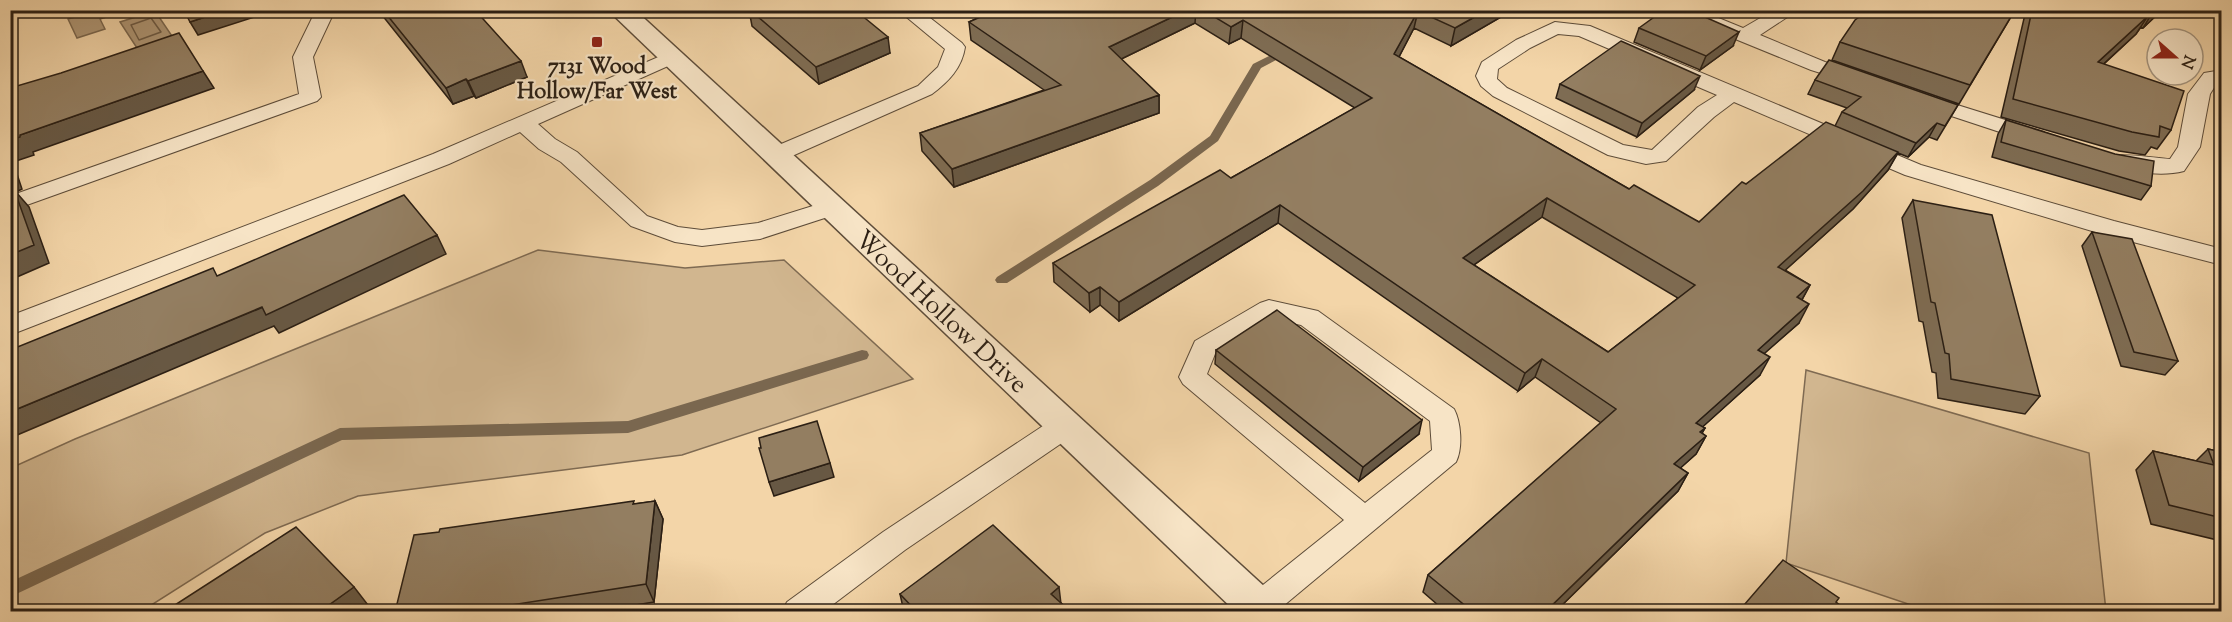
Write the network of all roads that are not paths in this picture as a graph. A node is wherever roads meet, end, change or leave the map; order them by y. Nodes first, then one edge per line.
1 (326, 10) edge
2 (620, 10) edge
3 (907, 10) edge
4 (1681, 10) edge
5 (1789, 10) edge
6 (1744, 36) junction
7 (670, 58) junction
8 (2222, 76) edge
9 (1875, 85) edge
10 (1898, 92) edge
11 (1732, 94) junction
12 (523, 123) junction
13 (2055, 142) edge
14 (775, 155) junction
15 (2099, 155) edge
16 (10, 204) edge
17 (832, 208) junction
18 (2222, 257) edge
19 (10, 326) edge
20 (1065, 426) junction
21 (1365, 520) junction
22 (1261, 609) edge
23 (798, 612) edge

1 - 16 lane
2 - 7 street, Wood Hollow Drive
3 - 14 lane
4 - 6 lane
5 - 6 lane
6 - 9 lane
7 - 12 lane
7 - 14 street, Wood Hollow Drive
8 - 15 lane
10 - 13 lane
11 - 11 lane
11 - 18 lane
12 - 17 lane
12 - 19 lane
14 - 17 street, Wood Hollow Drive
17 - 20 street, Wood Hollow Drive
20 - 22 street, Wood Hollow Drive
20 - 23 lane
21 - 21 lane
21 - 22 lane

